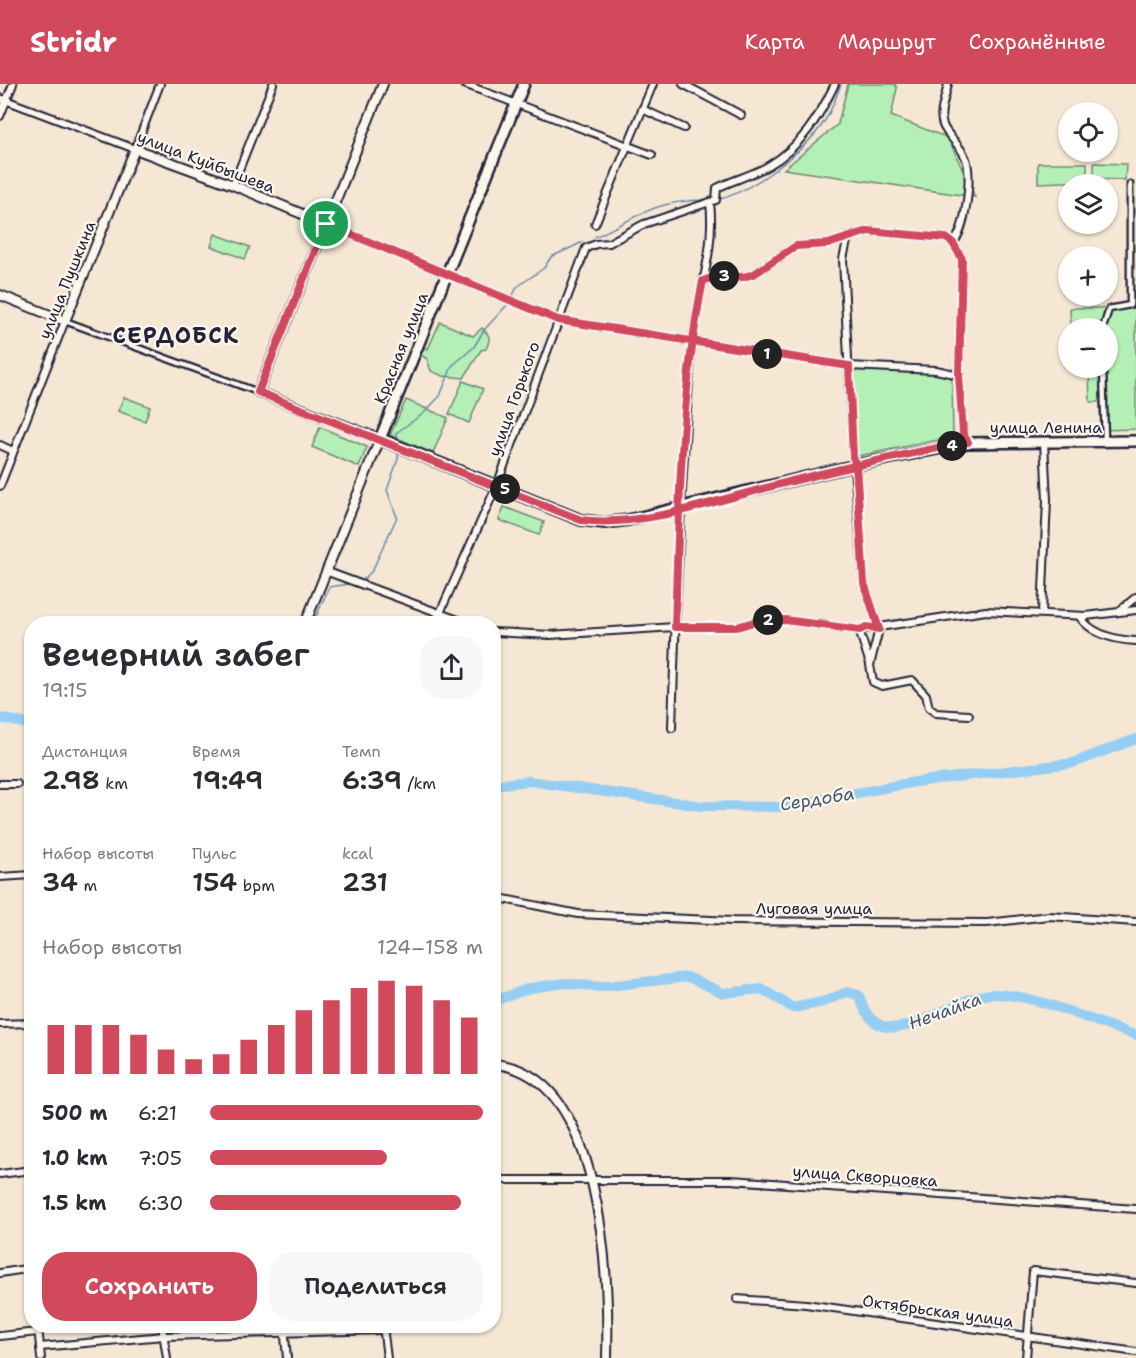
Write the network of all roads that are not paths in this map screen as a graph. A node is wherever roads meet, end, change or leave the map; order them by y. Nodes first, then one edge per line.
1 (13, 84) edge
2 (160, 84) edge
3 (273, 84) edge
4 (383, 84) edge
5 (464, 84) edge
6 (524, 84) edge
7 (653, 84) edge
8 (683, 84) edge
9 (835, 84) edge
10 (948, 84) edge
11 (3, 100) edge
12 (515, 104) junction
13 (642, 109) junction
14 (741, 115) dead end
15 (0, 116) edge
16 (684, 128) dead end
17 (626, 144) junction
18 (135, 149) junction
19 (652, 155) dead end
20 (1130, 184) dead end
21 (233, 185) junction
22 (712, 202) junction
23 (326, 224) junction
24 (595, 224) dead end
25 (848, 237) junction
26 (953, 243) junction
27 (448, 273) junction
28 (703, 281) junction
29 (0, 295) edge
30 (1106, 318) edge
31 (558, 320) junction
32 (65, 321) junction
33 (692, 342) junction
34 (849, 366) junction
35 (959, 375) junction
36 (1103, 378) edge
37 (258, 392) junction
38 (380, 439) junction
39 (1136, 441) edge
40 (968, 442) junction
41 (1044, 442) junction
42 (1105, 442) junction
43 (0, 445) edge
44 (13, 451) junction
45 (856, 465) junction
46 (497, 485) junction
47 (0, 486) edge
48 (679, 509) junction
49 (328, 572) junction
50 (1136, 597) edge
51 (1136, 610) edge
52 (1042, 613) junction
53 (1116, 613) junction
54 (440, 614) junction
55 (309, 616) edge
56 (446, 616) edge
57 (1079, 616) junction
58 (675, 627) junction
59 (879, 629) junction
60 (860, 630) junction
61 (501, 632) edge
62 (1136, 642) edge
63 (870, 664) junction
64 (969, 716) dead end
65 (672, 728) dead end
66 (0, 784) edge
67 (17, 784) dead end
68 (24, 876) edge
69 (0, 878) edge
70 (501, 898) edge
71 (1136, 922) edge
72 (24, 1023) edge
73 (0, 1024) edge
74 (501, 1066) edge
75 (24, 1171) edge
76 (0, 1174) edge
77 (501, 1180) edge
78 (592, 1180) junction
79 (1136, 1209) edge
80 (24, 1269) edge
81 (0, 1273) edge
82 (1136, 1283) edge
83 (736, 1299) dead end
84 (24, 1332) edge
85 (38, 1333) edge
86 (163, 1333) edge
87 (216, 1333) edge
88 (285, 1333) edge
89 (384, 1333) edge
90 (0, 1336) edge
91 (164, 1336) junction
92 (1027, 1337) junction
93 (40, 1347) junction
94 (1136, 1352) edge
95 (41, 1358) edge
96 (167, 1358) edge
97 (287, 1358) edge
98 (387, 1358) edge
99 (607, 1358) edge
100 (1026, 1358) edge

1 - 11 street
2 - 18 street, улица Пушкина
3 - 21 street
4 - 23 street
5 - 12 street
6 - 12 main road, Красная улица
7 - 13 street
8 - 14 street
9 - 22 street
10 - 26 street
11 - 15 street
11 - 18 street, улица Куйбышева
12 - 17 street
12 - 27 main road, Красная улица
13 - 16 street
13 - 17 street
17 - 19 street
17 - 24 street
18 - 21 street, улица Куйбышева
18 - 32 street, улица Пушкина
20 - 30 street
21 - 23 street, улица Куйбышева
22 - 28 street
22 - 31 street, улица Горького
23 - 27 street, улица Куйбышева
23 - 37 street
25 - 26 street
25 - 28 street
25 - 34 street
26 - 35 street
27 - 31 street, улица Куйбышева
27 - 38 main road, Красная улица
28 - 33 street
29 - 32 street, улица Ленина
31 - 33 street, улица Куйбышева
31 - 46 street, улица Горького
32 - 37 street, улица Ленина
32 - 44 street, улица Пушкина
33 - 34 street, улица Куйбышева
33 - 48 street
34 - 35 street, улица Куйбышева
34 - 45 street
35 - 40 street
36 - 42 street
37 - 38 street, улица Ленина
38 - 46 main road, улица Ленина
38 - 49 street, Красная улица
39 - 42 main road, улица Ленина
40 - 41 main road, улица Ленина
40 - 45 main road, улица Ленина
41 - 42 main road, улица Ленина
41 - 52 street
43 - 44 street
44 - 47 street, улица Пушкина
45 - 48 main road, улица Ленина
45 - 59 street
46 - 48 main road, улица Ленина
46 - 54 street, улица Горького
48 - 58 street
49 - 54 street
49 - 55 street, Красная улица
50 - 53 street
51 - 53 street
52 - 57 street
52 - 59 street
53 - 57 street
54 - 56 street
57 - 62 street
58 - 60 street
58 - 61 street
58 - 65 street
59 - 60 street
59 - 63 street
60 - 63 street
63 - 64 street
66 - 67 street
68 - 69 street
70 - 71 street, Луговая улица
72 - 73 street
74 - 78 street
75 - 76 street
77 - 78 street, улица Скворцовка
78 - 79 street, улица Скворцовка
78 - 99 street
80 - 81 street
82 - 92 street
83 - 92 street, Октябрьская улица
84 - 90 street
85 - 93 street
86 - 91 street
87 - 91 street
88 - 97 street
89 - 98 street
91 - 93 street
91 - 96 street
92 - 94 street, Октябрьская улица
92 - 100 street
93 - 95 street

